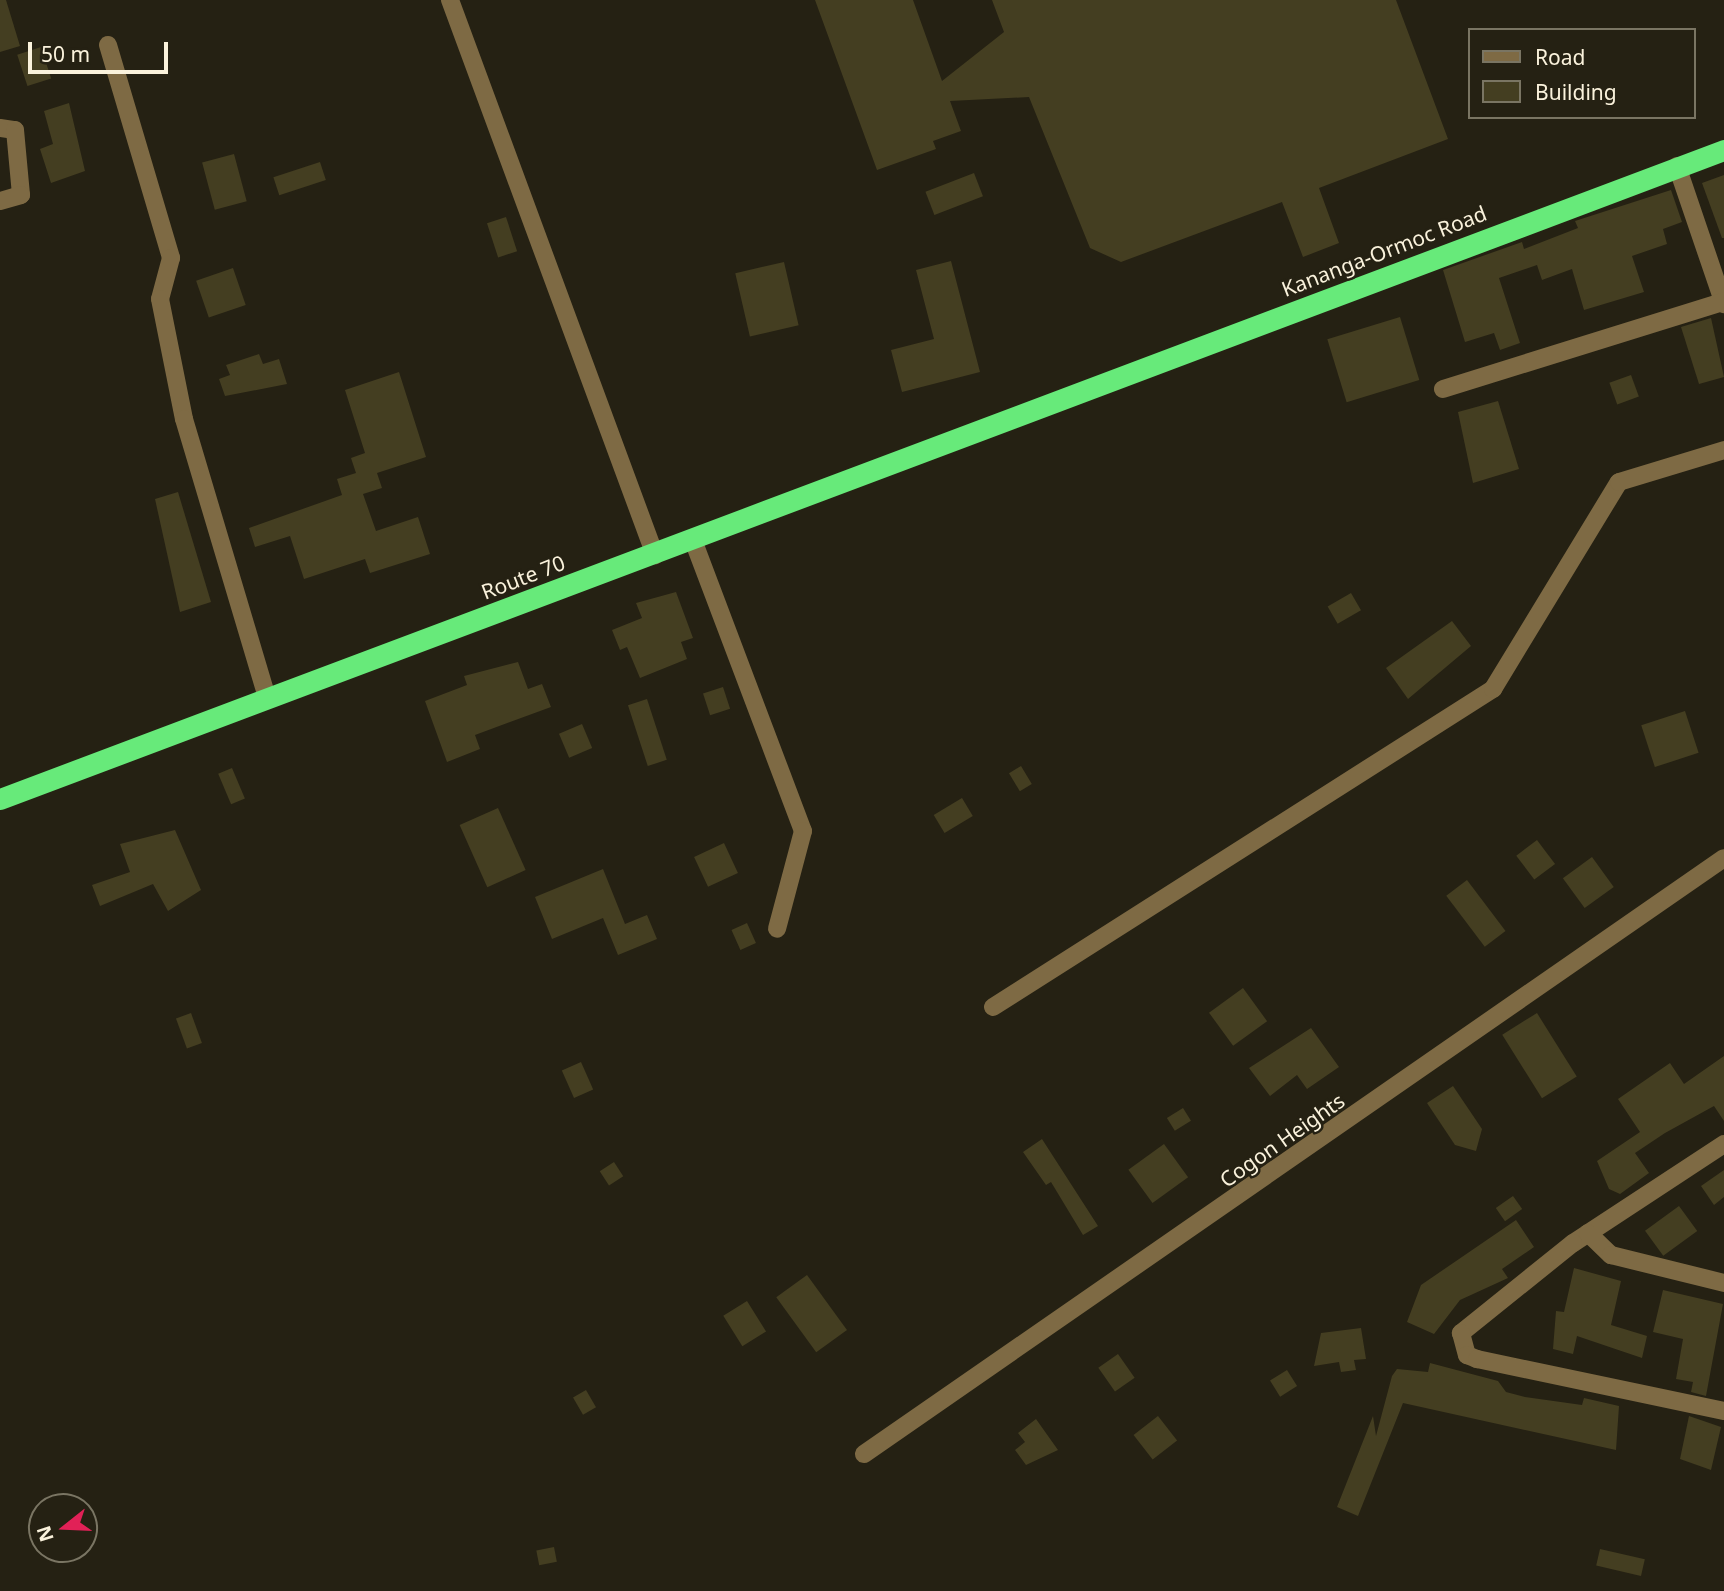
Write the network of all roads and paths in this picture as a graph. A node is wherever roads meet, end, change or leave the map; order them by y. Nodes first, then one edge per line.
1 (450, 0) edge
2 (108, 45) dead end
3 (0, 128) edge
4 (1724, 150) edge
5 (1677, 166) junction
6 (0, 201) edge
7 (1724, 303) edge
8 (1443, 389) dead end
9 (1063, 400) joint
10 (1724, 450) edge
11 (693, 540) junction
12 (655, 555) junction
13 (268, 700) junction
14 (0, 799) edge
15 (1724, 858) edge
16 (777, 929) dead end
17 (993, 1007) dead end
18 (1724, 1144) edge
19 (1588, 1233) junction
20 (1724, 1283) edge
21 (1724, 1411) edge
22 (864, 1454) dead end

1 - 12 street
2 - 13 street
3 - 6 street
4 - 5 highway, Kananga-Ormoc Road
5 - 7 street
5 - 9 highway, Kananga-Ormoc Road
7 - 8 street
9 - 11 highway, Route 70
10 - 17 street
11 - 12 highway, Route 70
11 - 16 street
12 - 13 highway, Route 70
13 - 14 highway, Route 70
15 - 22 street, Cogon Heights
18 - 19 street
19 - 20 street
19 - 21 street

